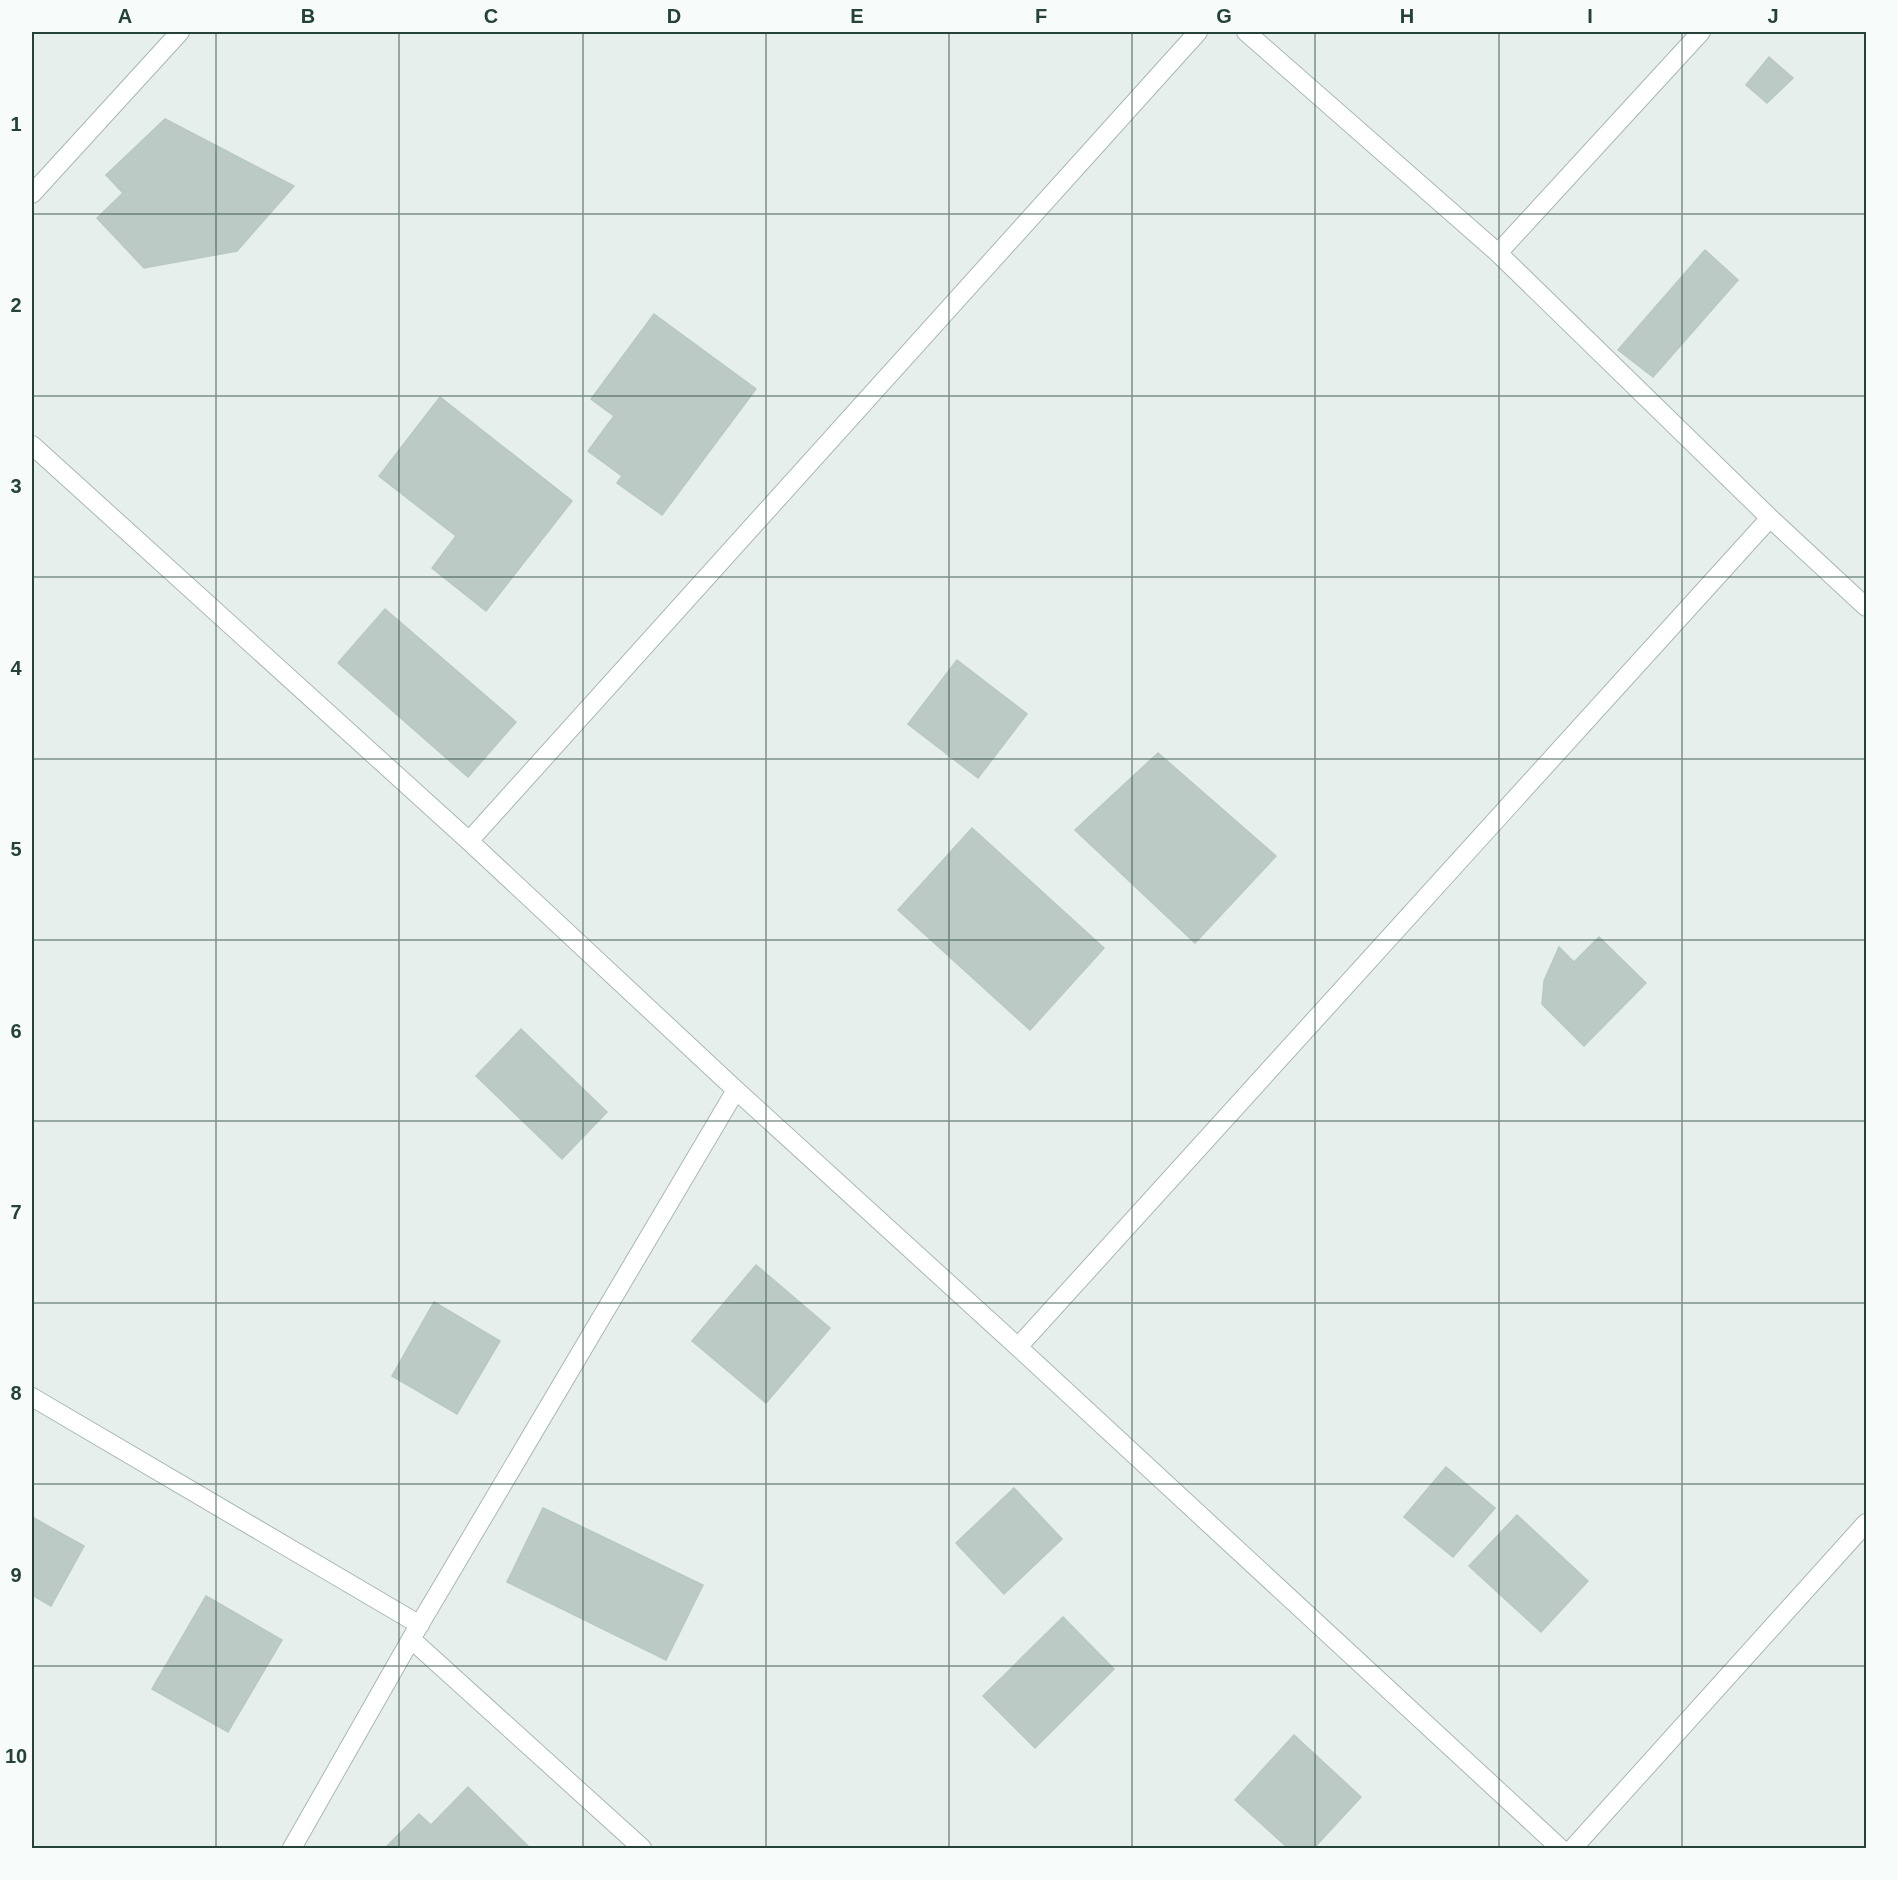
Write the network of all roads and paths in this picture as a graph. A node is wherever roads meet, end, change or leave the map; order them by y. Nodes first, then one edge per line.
1 (180, 32) edge
2 (1198, 32) edge
3 (1246, 32) edge
4 (1701, 32) edge
5 (32, 194) edge
6 (1498, 253) junction
7 (32, 445) edge
8 (1770, 518) junction
9 (1866, 607) edge
10 (469, 841) junction
11 (736, 1090) junction
12 (1018, 1347) junction
13 (32, 1397) edge
14 (1866, 1523) edge
15 (416, 1632) junction
16 (291, 1848) edge
17 (642, 1848) edge
18 (1560, 1848) edge
19 (1573, 1848) edge

1 - 5 street
2 - 10 street
3 - 6 street
4 - 6 street
6 - 8 street
7 - 10 street
8 - 9 street
8 - 12 street
10 - 11 street
11 - 12 street
11 - 15 street
12 - 18 street
13 - 15 street
14 - 19 street
15 - 16 street
15 - 17 street

